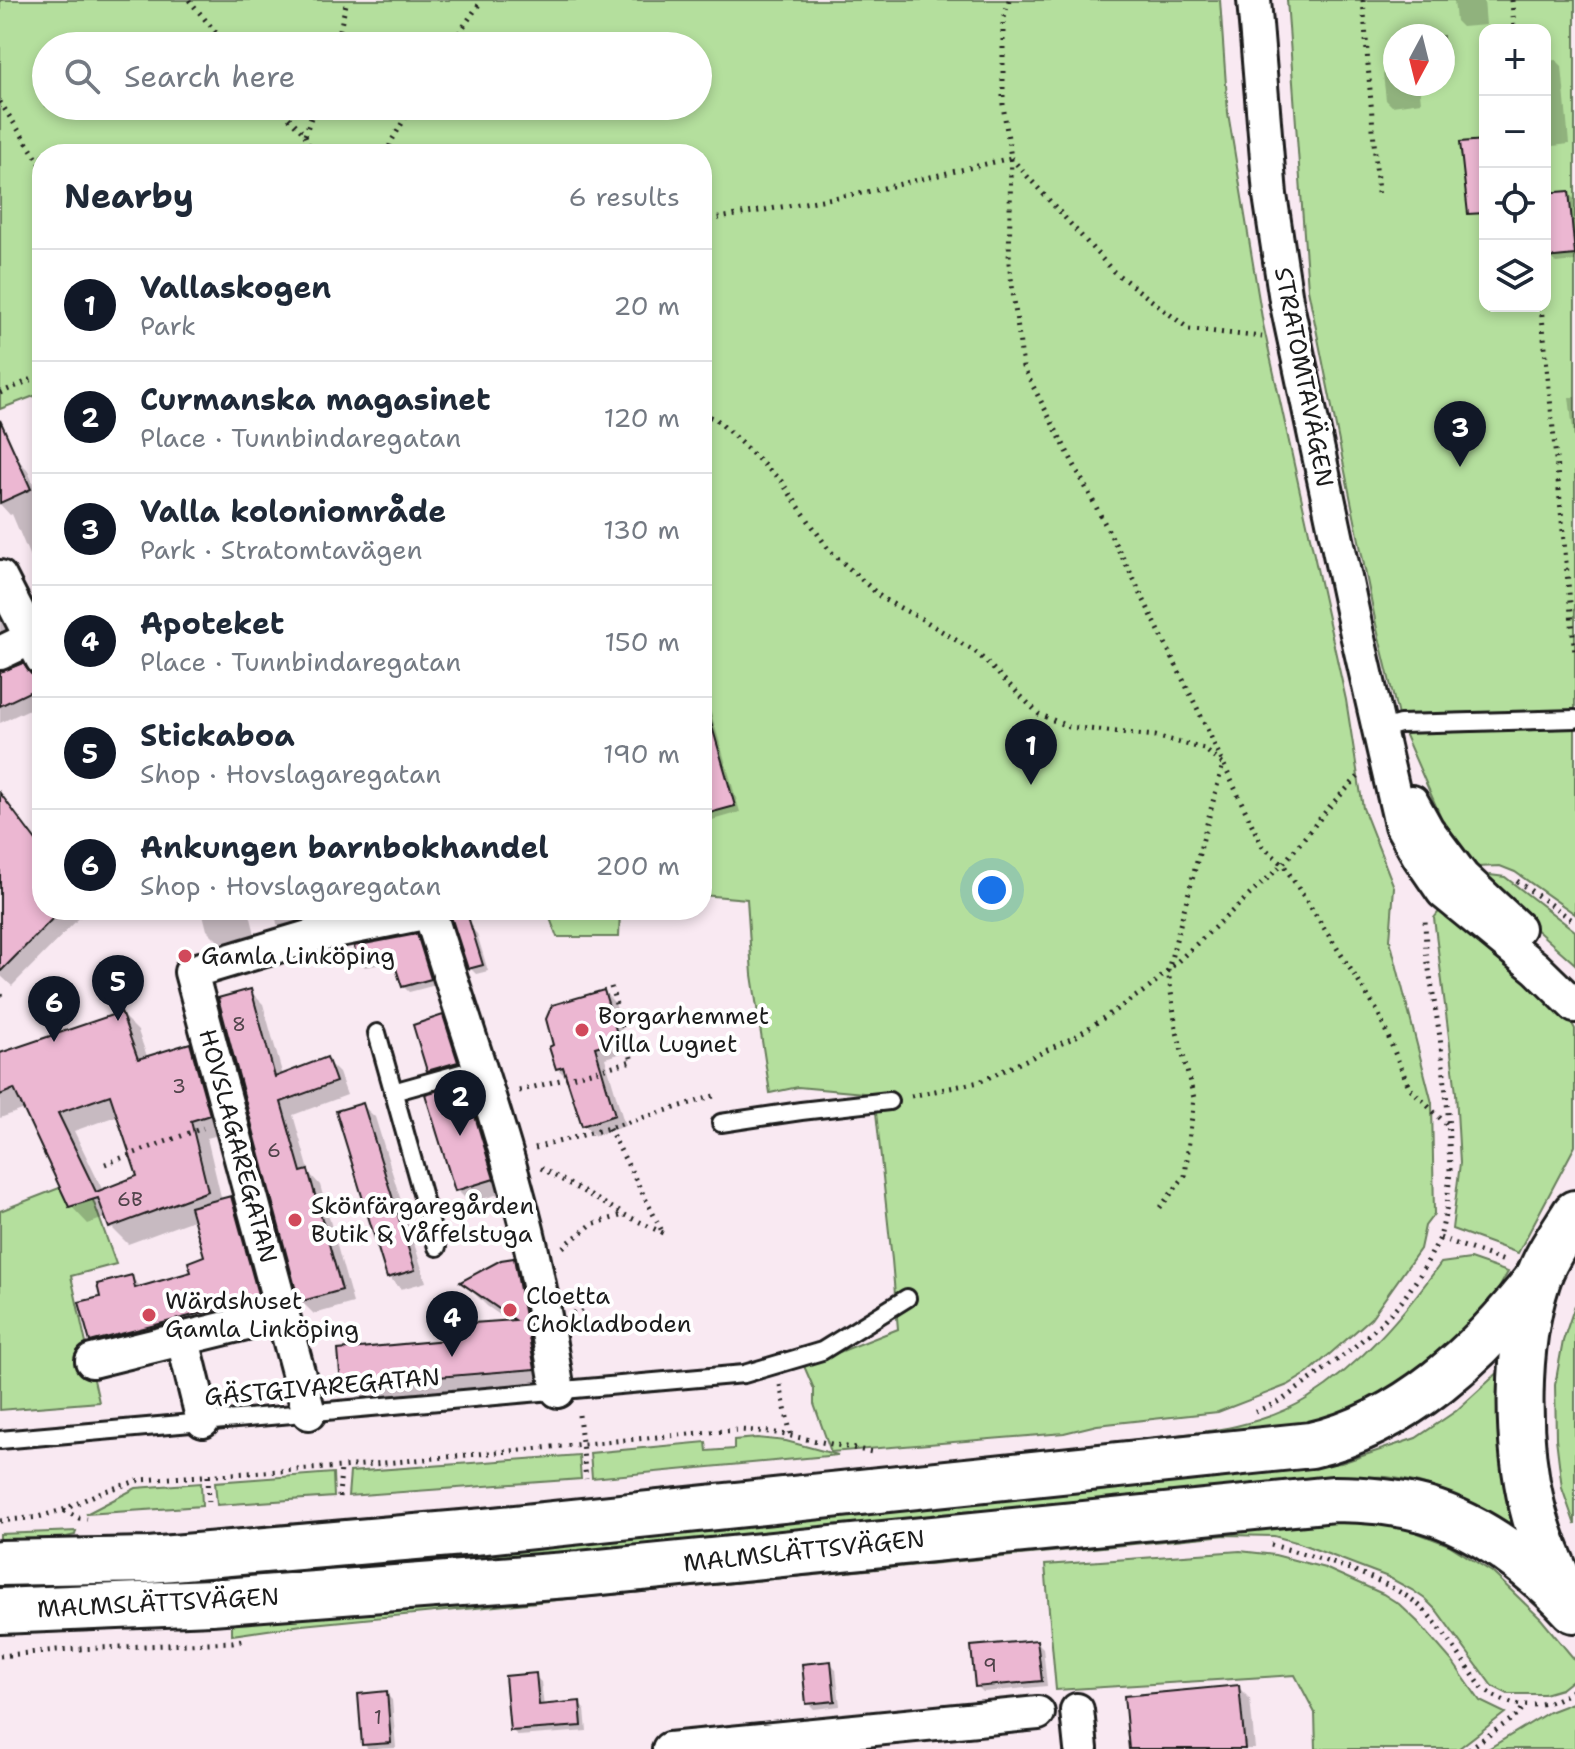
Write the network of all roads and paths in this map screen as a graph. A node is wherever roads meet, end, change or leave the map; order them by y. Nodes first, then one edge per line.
1 (189, 0) edge
2 (347, 0) edge
3 (482, 0) edge
4 (1009, 0) edge
5 (1254, 0) edge
6 (1363, 0) edge
7 (1512, 0) edge
8 (1514, 24) edge
9 (215, 32) edge
10 (339, 32) edge
11 (460, 32) edge
12 (0, 102) edge
13 (291, 120) edge
14 (310, 120) edge
15 (404, 120) edge
16 (305, 135) junction
17 (308, 144) edge
18 (390, 144) edge
19 (32, 151) edge
20 (1011, 158) junction
21 (1378, 193) dead end
22 (712, 219) edge
23 (1542, 312) edge
24 (1295, 341) junction
25 (32, 379) edge
26 (0, 393) edge
27 (712, 418) edge
28 (0, 577) edge
29 (32, 633) edge
30 (32, 645) edge
31 (0, 653) edge
32 (1575, 654) edge
33 (1575, 719) edge
34 (1381, 740) junction
35 (1223, 764) junction
36 (1283, 864) junction
37 (1453, 885) junction
38 (386, 920) edge
39 (432, 920) edge
40 (1575, 922) edge
41 (1168, 970) junction
42 (1575, 980) edge
43 (610, 983) dead end
44 (1575, 1006) edge
45 (377, 1033) dead end
46 (479, 1068) junction
47 (393, 1092) junction
48 (714, 1096) dead end
49 (488, 1099) junction
50 (889, 1101) joint
51 (230, 1118) junction
52 (721, 1123) dead end
53 (1449, 1126) junction
54 (609, 1128) junction
55 (506, 1155) junction
56 (105, 1164) dead end
57 (1158, 1210) dead end
58 (1575, 1213) edge
59 (625, 1215) junction
60 (1440, 1238) junction
61 (437, 1247) dead end
62 (1524, 1271) junction
63 (536, 1272) junction
64 (907, 1298) dead end
65 (283, 1314) junction
66 (183, 1340) junction
67 (92, 1361) dead end
68 (773, 1365) junction
69 (567, 1390) junction
70 (309, 1413) junction
71 (1248, 1415) dead end
72 (203, 1421) junction
73 (791, 1436) junction
74 (0, 1440) edge
75 (582, 1445) junction
76 (875, 1452) dead end
77 (341, 1467) junction
78 (208, 1476) junction
79 (586, 1479) dead end
80 (339, 1497) dead end
81 (209, 1505) dead end
82 (63, 1510) junction
83 (87, 1519) dead end
84 (0, 1521) edge
85 (1269, 1544) dead end
86 (0, 1563) edge
87 (1574, 1610) edge
88 (0, 1611) edge
89 (253, 1638) dead end
90 (0, 1656) edge
91 (1575, 1689) edge
92 (1525, 1706) junction
93 (1077, 1710) dead end
94 (1038, 1713) dead end
95 (735, 1746) edge
96 (669, 1749) edge
97 (1081, 1749) edge
98 (1469, 1749) edge

1 - 9 path
2 - 10 path
3 - 11 path
4 - 20 path
5 - 24 street, STRATOMTAVÄGEN
6 - 21 path
7 - 8 path
12 - 19 path
13 - 16 path
14 - 16 path
15 - 18 path
16 - 17 path
20 - 22 path
20 - 24 path
20 - 35 path
23 - 32 path
24 - 34 street, STRATOMTAVÄGEN
25 - 26 path
27 - 35 path
28 - 29 street
30 - 31 street
33 - 34 lane
34 - 36 path
34 - 37 street, STRATOMTAVÄGEN
35 - 36 path
35 - 41 path
36 - 41 path
36 - 53 path
37 - 40 path
37 - 42 street, STRATOMTAVÄGEN
37 - 44 street, STRATOMTAVÄGEN
37 - 53 path
38 - 51 street, HOVSLAGAREGATAN
39 - 46 street
41 - 50 path
41 - 57 path
43 - 49 path
45 - 47 lane
46 - 47 lane
46 - 49 street
47 - 61 lane
48 - 54 path
49 - 55 street
50 - 52 lane
51 - 56 path
51 - 65 street, HOVSLAGAREGATAN
53 - 60 path
54 - 55 path
54 - 59 path
55 - 59 path
55 - 63 street
58 - 62 main road
59 - 63 path
60 - 62 path
60 - 71 path
62 - 86 main road, MALMSLÄTTSVÄGEN
62 - 87 main road
63 - 69 street
64 - 68 lane, GÄSTGIVAREGATAN
65 - 66 street
65 - 70 street, HOVSLAGAREGATAN
66 - 67 street
66 - 72 street
68 - 69 lane, GÄSTGIVAREGATAN
68 - 73 path
69 - 70 lane, GÄSTGIVAREGATAN
69 - 75 path
70 - 72 lane, GÄSTGIVAREGATAN
72 - 74 lane, GÄSTGIVAREGATAN
73 - 75 path
73 - 76 path
75 - 77 path
75 - 79 path
77 - 78 path
77 - 80 path
78 - 81 path
78 - 82 path
82 - 83 path
82 - 84 path
85 - 92 path
87 - 88 main road, MALMSLÄTTSVÄGEN
89 - 90 path
91 - 92 path
92 - 98 path
93 - 97 street
94 - 95 street
95 - 96 street

